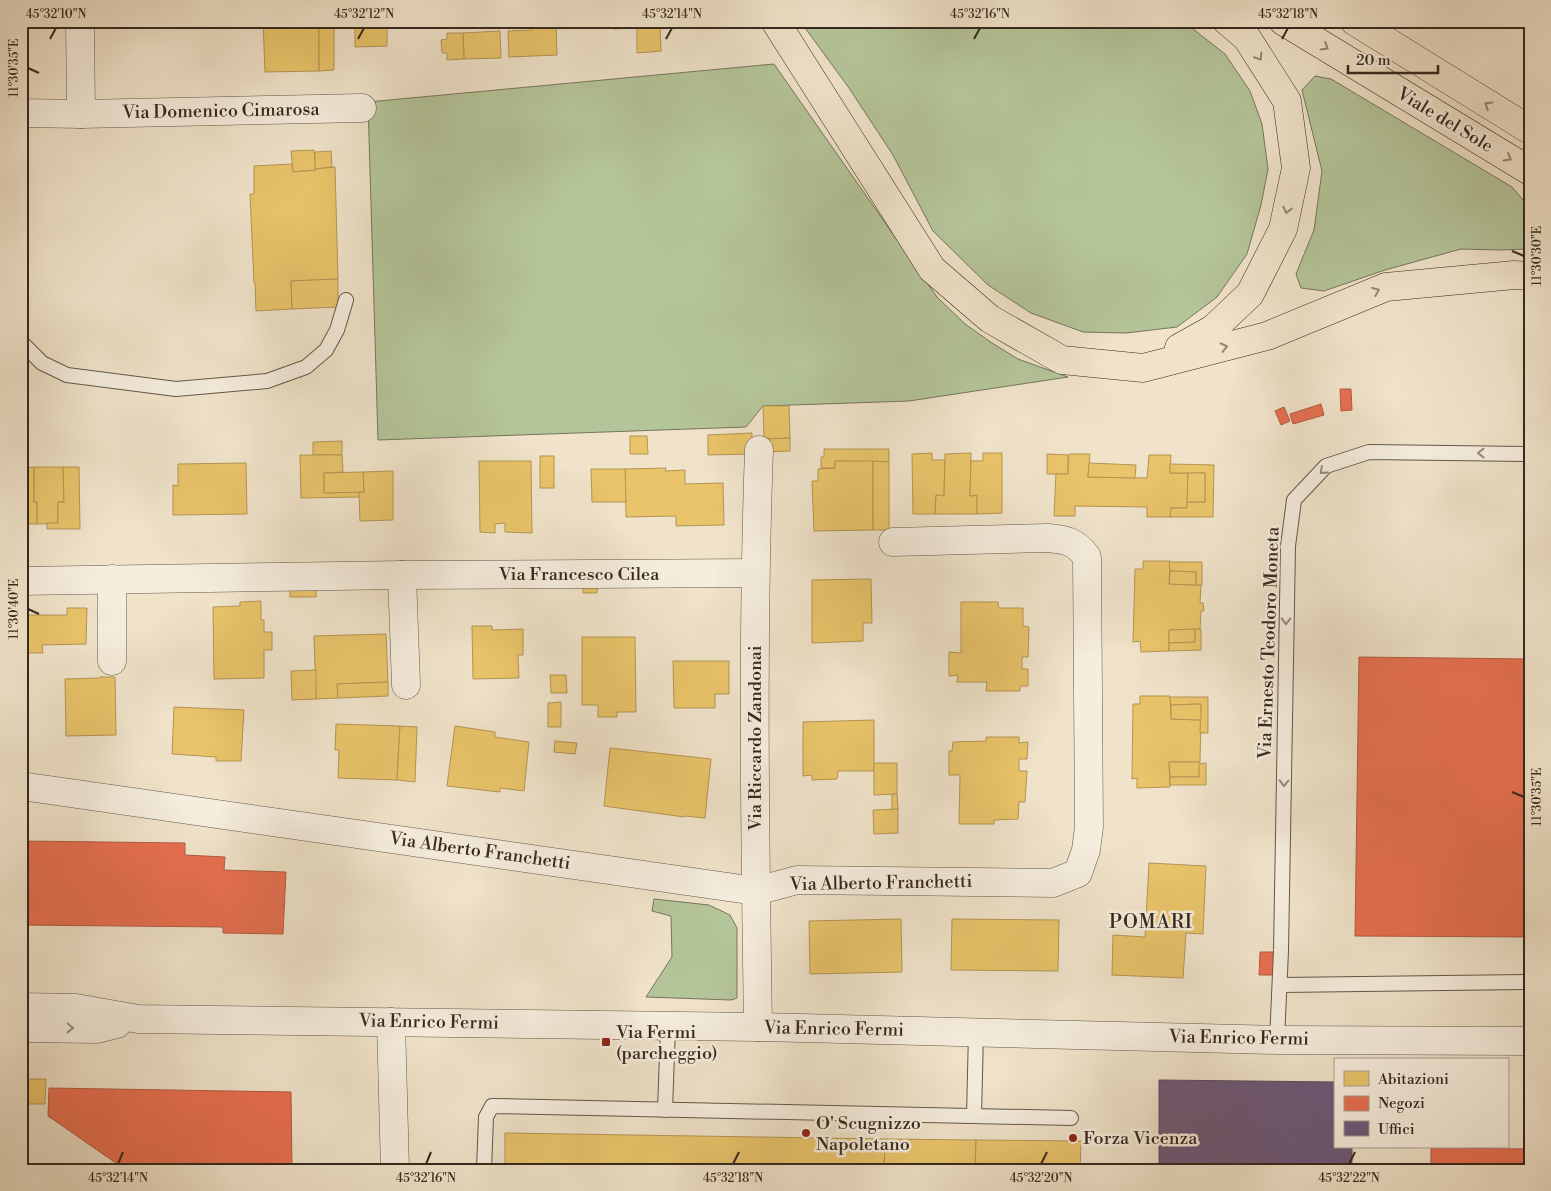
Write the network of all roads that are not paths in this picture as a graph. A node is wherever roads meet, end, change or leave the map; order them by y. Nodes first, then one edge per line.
1 (80, 21) edge
2 (775, 21) edge
3 (1227, 21) edge
4 (1283, 21) edge
5 (1354, 21) edge
6 (362, 108) dead end
7 (21, 113) edge
8 (81, 114) junction
9 (1530, 130) edge
10 (1530, 171) edge
11 (1530, 276) edge
12 (346, 300) dead end
13 (21, 342) edge
14 (1142, 368) junction
15 (759, 450) dead end
16 (1530, 454) edge
17 (893, 542) dead end
18 (755, 573) junction
19 (402, 575) junction
20 (112, 579) junction
21 (21, 581) edge
22 (112, 662) dead end
23 (406, 685) dead end
24 (21, 786) edge
25 (756, 891) junction
26 (1530, 982) edge
27 (1280, 985) junction
28 (21, 1007) edge
29 (138, 1019) junction
30 (391, 1022) junction
31 (668, 1026) junction
32 (758, 1027) junction
33 (21, 1028) edge
34 (976, 1032) junction
35 (1277, 1040) junction
36 (1530, 1041) edge
37 (665, 1110) junction
38 (974, 1116) junction
39 (1071, 1118) dead end
40 (395, 1170) edge
41 (484, 1170) edge

1 - 8 street
2 - 14 highway
3 -> 14 highway
4 -> 10 highway, Viale del Sole
9 -> 5 highway, Viale del Sole
6 - 8 street, Via Domenico Cimarosa
7 - 8 street, Via Domenico Cimarosa
14 -> 11 highway
12 - 13 lane
15 - 18 street, Via Riccardo Zandonai
16 -> 27 lane, Via Ernesto Teodoro Moneta
17 - 25 street, Via Alberto Franchetti
18 - 19 street, Via Francesco Cilea
18 - 25 street, Via Riccardo Zandonai
19 - 20 street, Via Francesco Cilea
19 - 23 street
20 - 21 street, Via Francesco Cilea
20 - 22 street
24 - 25 street, Via Alberto Franchetti
25 - 32 street, Via Riccardo Zandonai
26 - 27 lane
27 - 35 lane, Via Ernesto Teodoro Moneta
28 - 29 street, Via Enrico Fermi
29 - 30 street, Via Enrico Fermi
33 -> 29 street, Via Enrico Fermi
30 - 31 street, Via Enrico Fermi
30 - 40 street
31 - 32 street, Via Enrico Fermi
31 - 37 lane
32 - 34 street, Via Enrico Fermi
34 - 35 street, Via Enrico Fermi
34 - 38 lane
35 - 36 street, Via Enrico Fermi
37 - 38 lane
37 - 41 lane
38 - 39 lane

